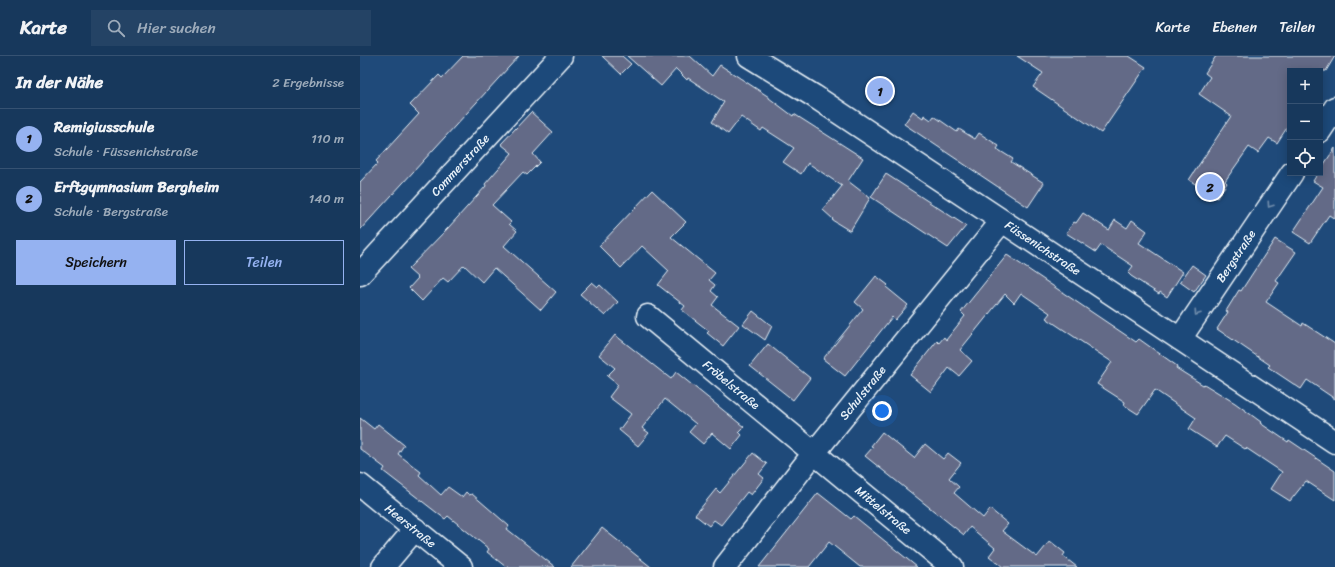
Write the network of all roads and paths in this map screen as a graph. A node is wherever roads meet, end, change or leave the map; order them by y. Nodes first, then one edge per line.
1 (561, 56) edge
2 (748, 56) edge
3 (1335, 108) edge
4 (1323, 126) edge
5 (1290, 176) edge
6 (1002, 221) junction
7 (360, 274) edge
8 (648, 316) dead end
9 (1180, 339) junction
10 (1335, 442) edge
11 (814, 453) junction
12 (360, 485) edge
13 (415, 529) junction
14 (383, 567) edge
15 (461, 567) edge
16 (725, 567) edge
17 (952, 567) edge

1 - 7 street, Commerstraße
2 - 6 street, Füssenichstraße
3 - 4 street
5 -> 9 street, Bergstraße
6 - 9 street, Füssenichstraße
6 - 11 street, Schulstraße
8 - 11 street, Fröbelstraße
9 - 10 street, Füssenichstraße
11 - 16 street, Schulstraße
11 - 17 street, Mittelstraße
12 - 13 street, Heerstraße
13 - 14 street
13 - 15 street, Heerstraße

